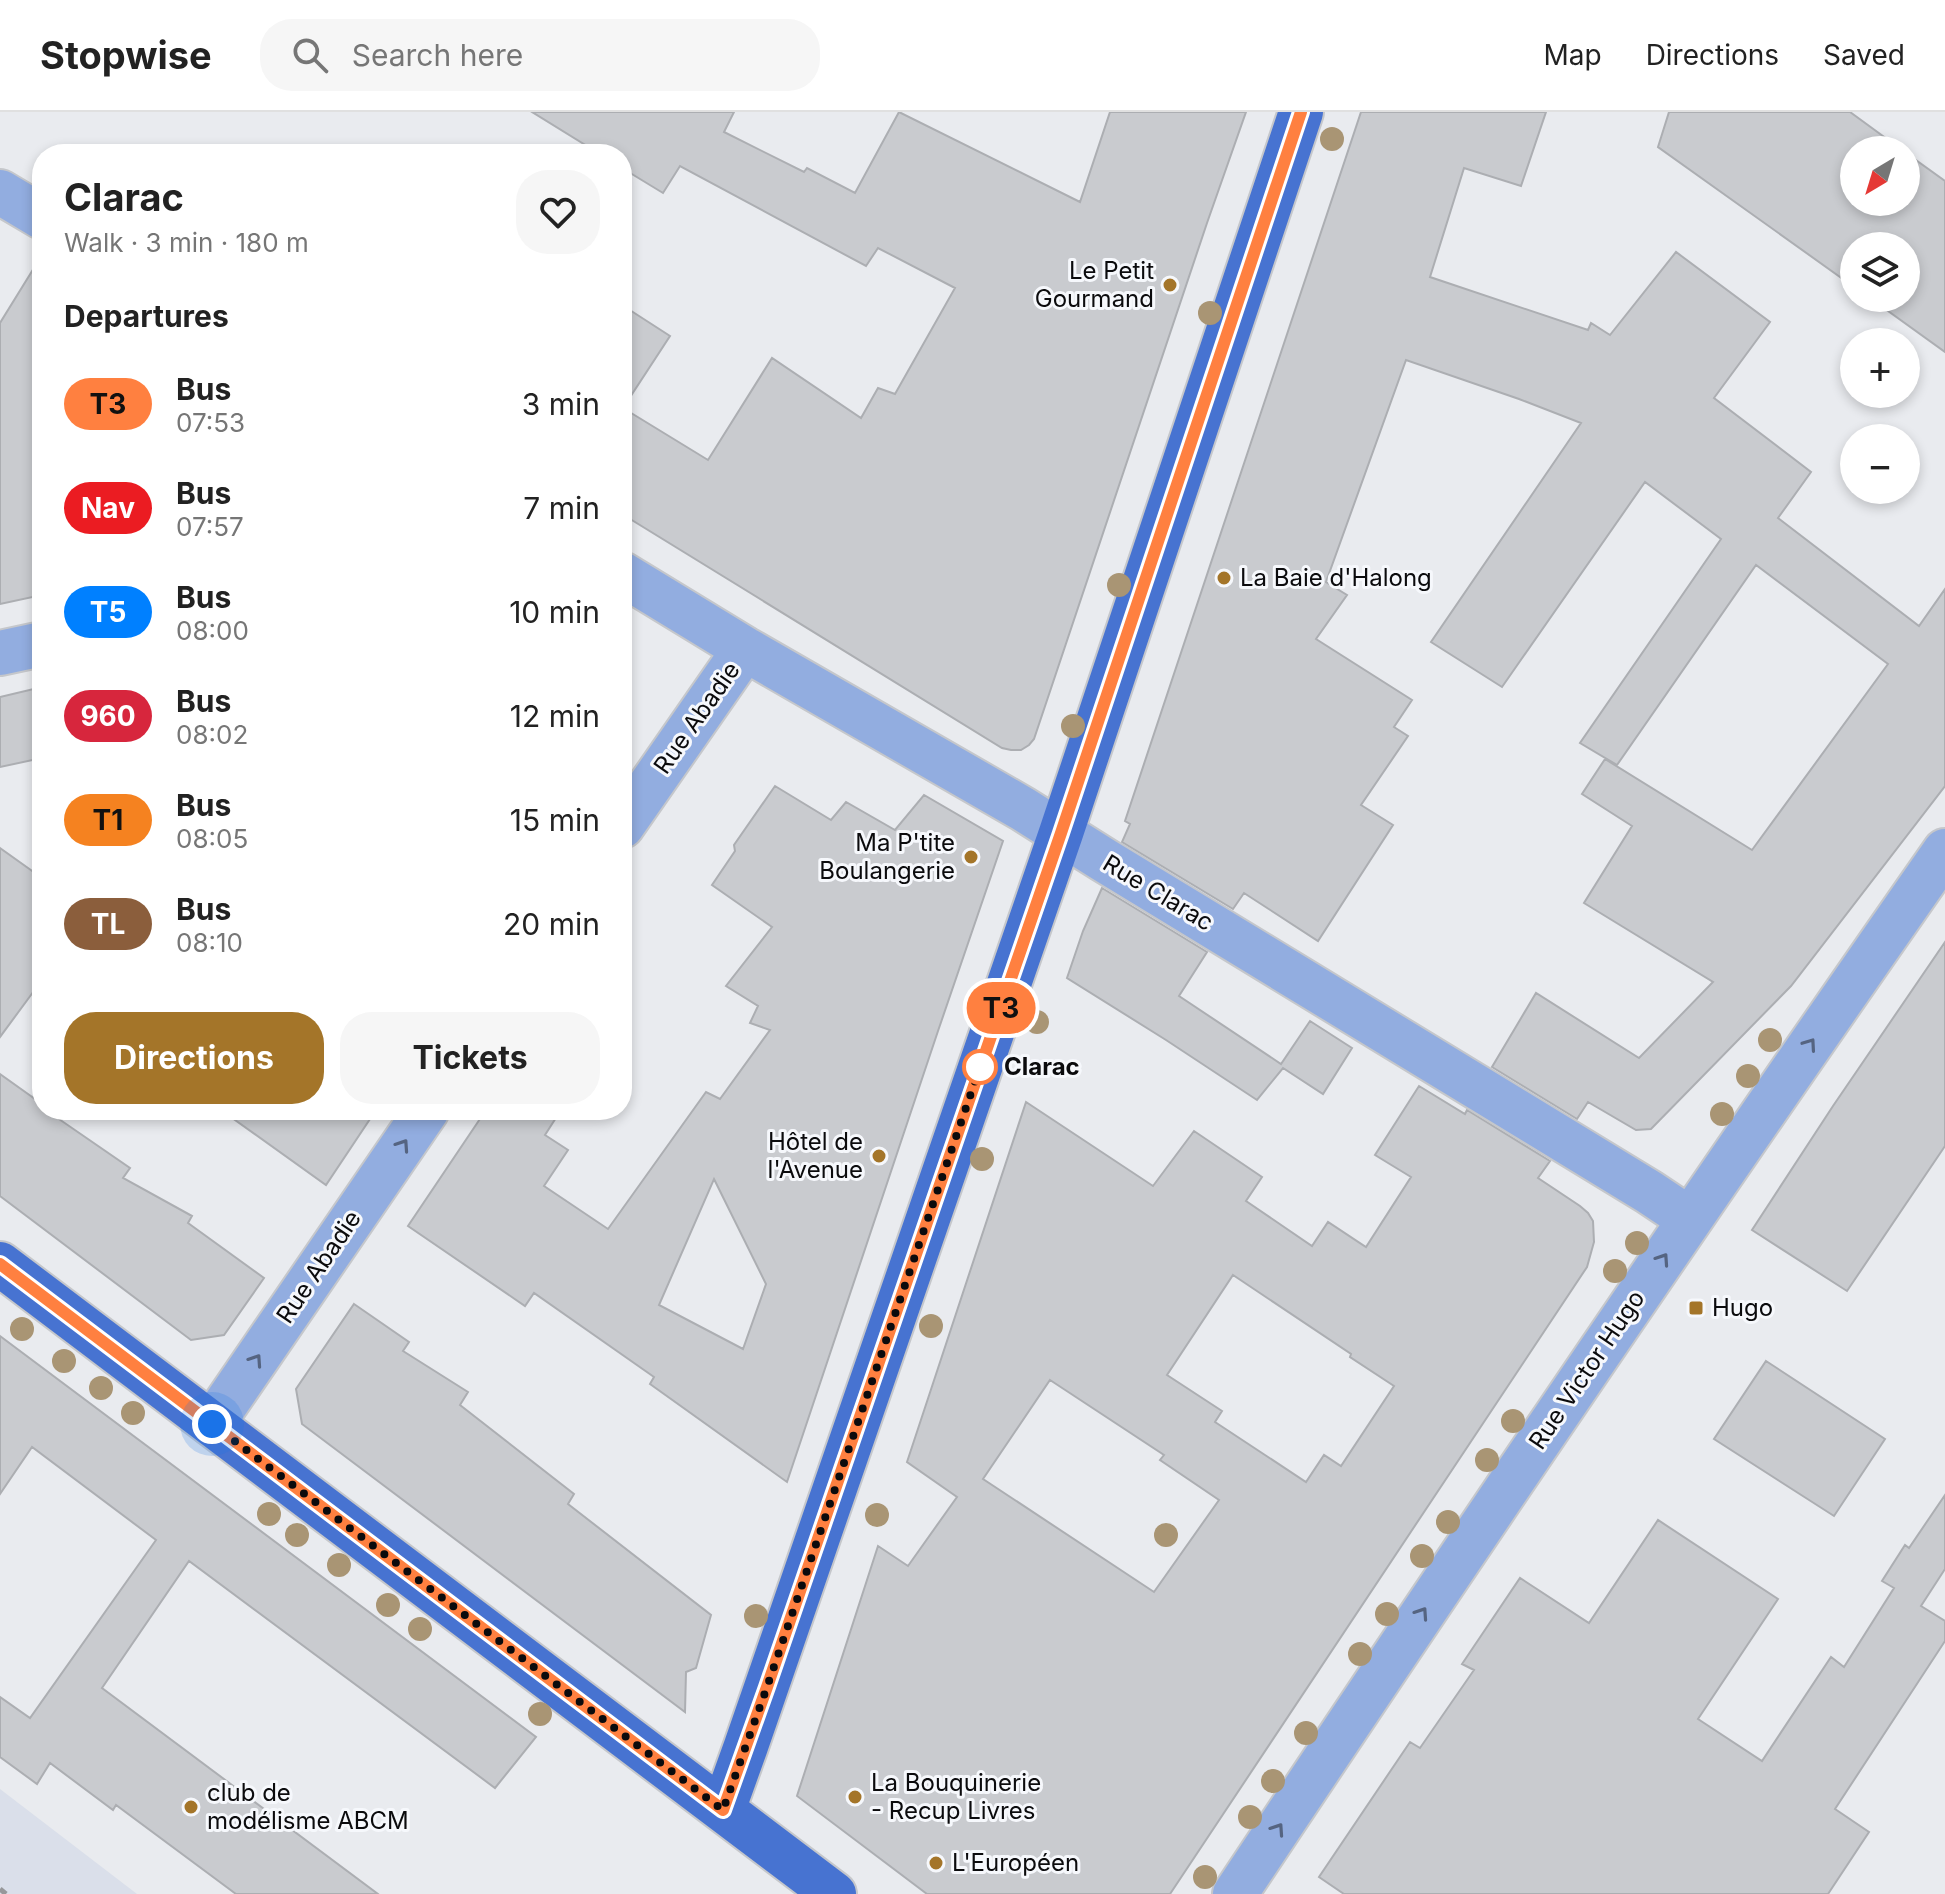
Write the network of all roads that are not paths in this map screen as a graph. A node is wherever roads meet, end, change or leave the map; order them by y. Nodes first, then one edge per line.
1 (1301, 112) edge
2 (0, 192) edge
3 (32, 211) edge
4 (632, 580) edge
5 (32, 646) edge
6 (745, 649) junction
7 (0, 653) edge
8 (632, 812) edge
9 (1061, 833) junction
10 (1945, 851) edge
11 (420, 1120) edge
12 (1689, 1221) junction
13 (0, 1264) edge
14 (212, 1424) junction
15 (723, 1810) junction
16 (834, 1894) edge
17 (1235, 1894) edge

1 - 9 main road
2 - 3 street
4 - 6 street, Rue Clarac
5 - 7 street
6 - 8 street, Rue Abadie
6 - 9 street, Rue Clarac
9 - 12 street, Rue Clarac
9 - 15 main road
12 -> 10 street, Rue Victor Hugo
14 -> 11 street, Rue Abadie
17 -> 12 street, Rue Victor Hugo
13 - 14 main road
14 - 15 main road
15 - 16 main road

